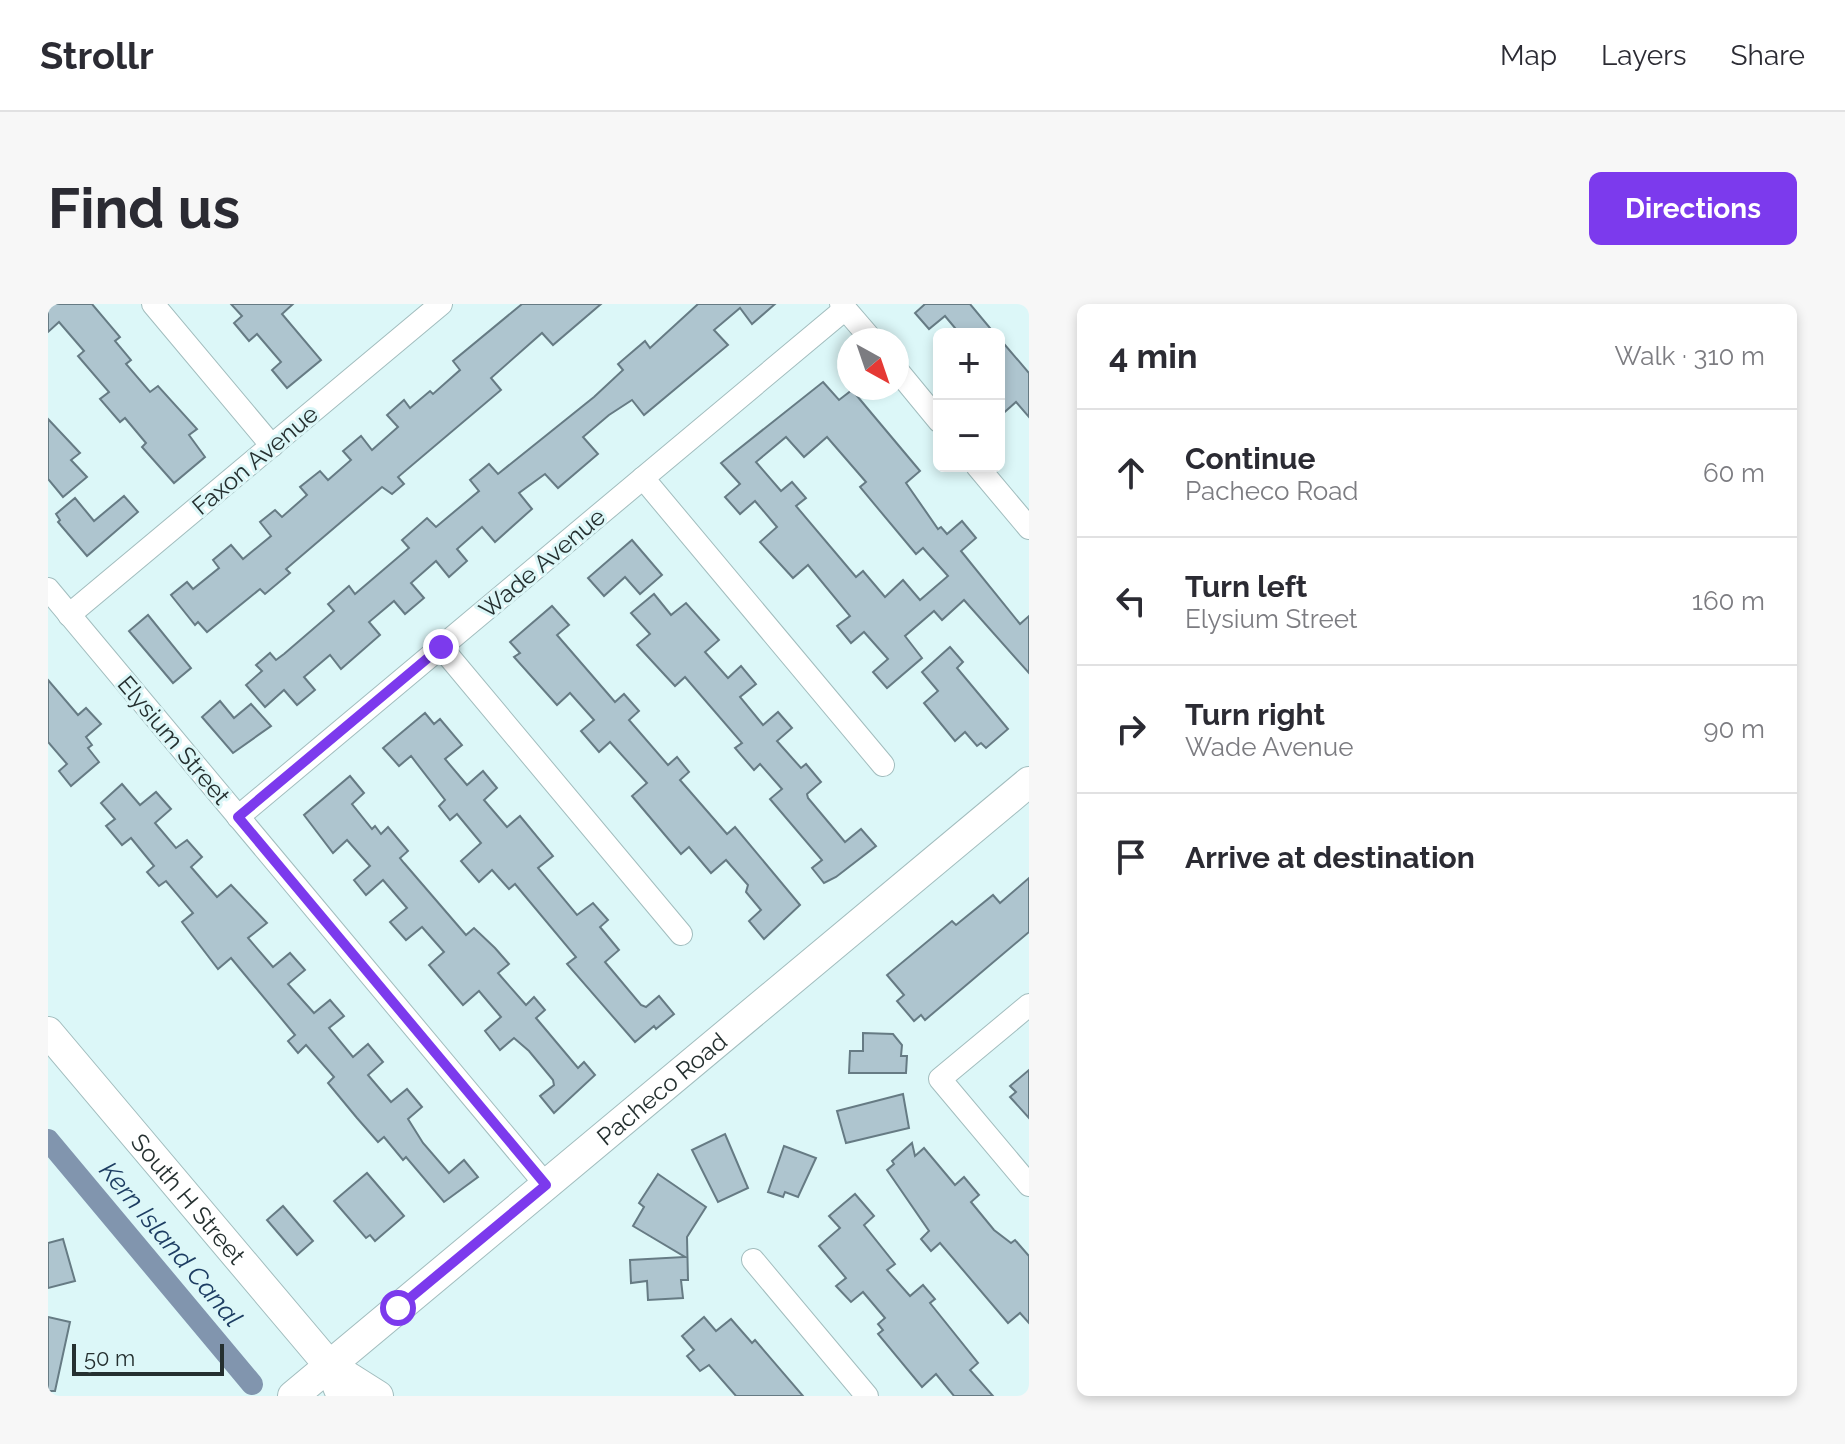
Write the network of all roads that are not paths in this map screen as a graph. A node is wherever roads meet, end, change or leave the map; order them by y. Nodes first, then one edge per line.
1 (153, 304) edge
2 (441, 304) edge
3 (843, 306) edge
4 (862, 328) edge
5 (909, 385) edge
6 (933, 414) edge
7 (272, 446) junction
8 (982, 472) edge
9 (643, 478) junction
10 (1029, 528) edge
11 (48, 589) edge
12 (69, 615) junction
13 (441, 647) junction
14 (883, 765) dead end
15 (1026, 791) edge
16 (238, 817) junction
17 (681, 934) dead end
18 (1029, 1005) edge
19 (48, 1032) edge
20 (546, 1185) junction
21 (1029, 1185) edge
22 (753, 1260) dead end
23 (329, 1365) junction
24 (293, 1396) edge
25 (342, 1396) edge
26 (378, 1396) edge
27 (867, 1396) edge

1 - 7 street
2 - 7 street, Faxon Avenue
3 - 4 street
3 - 9 street, Wade Avenue
5 - 6 street
7 - 12 street, Faxon Avenue
8 - 10 street
9 - 13 street, Wade Avenue
9 - 14 street
11 - 12 street, Elysium Street
12 - 16 street, Elysium Street
13 - 16 street, Wade Avenue
13 - 17 street
15 - 20 street, Pacheco Road
16 - 20 street, Elysium Street
18 - 21 street
19 - 23 street, South H Street
20 - 23 street, Pacheco Road
22 - 27 street
23 - 24 street, Pacheco Road
23 - 25 street, South H Street
23 - 26 street, South H Street

